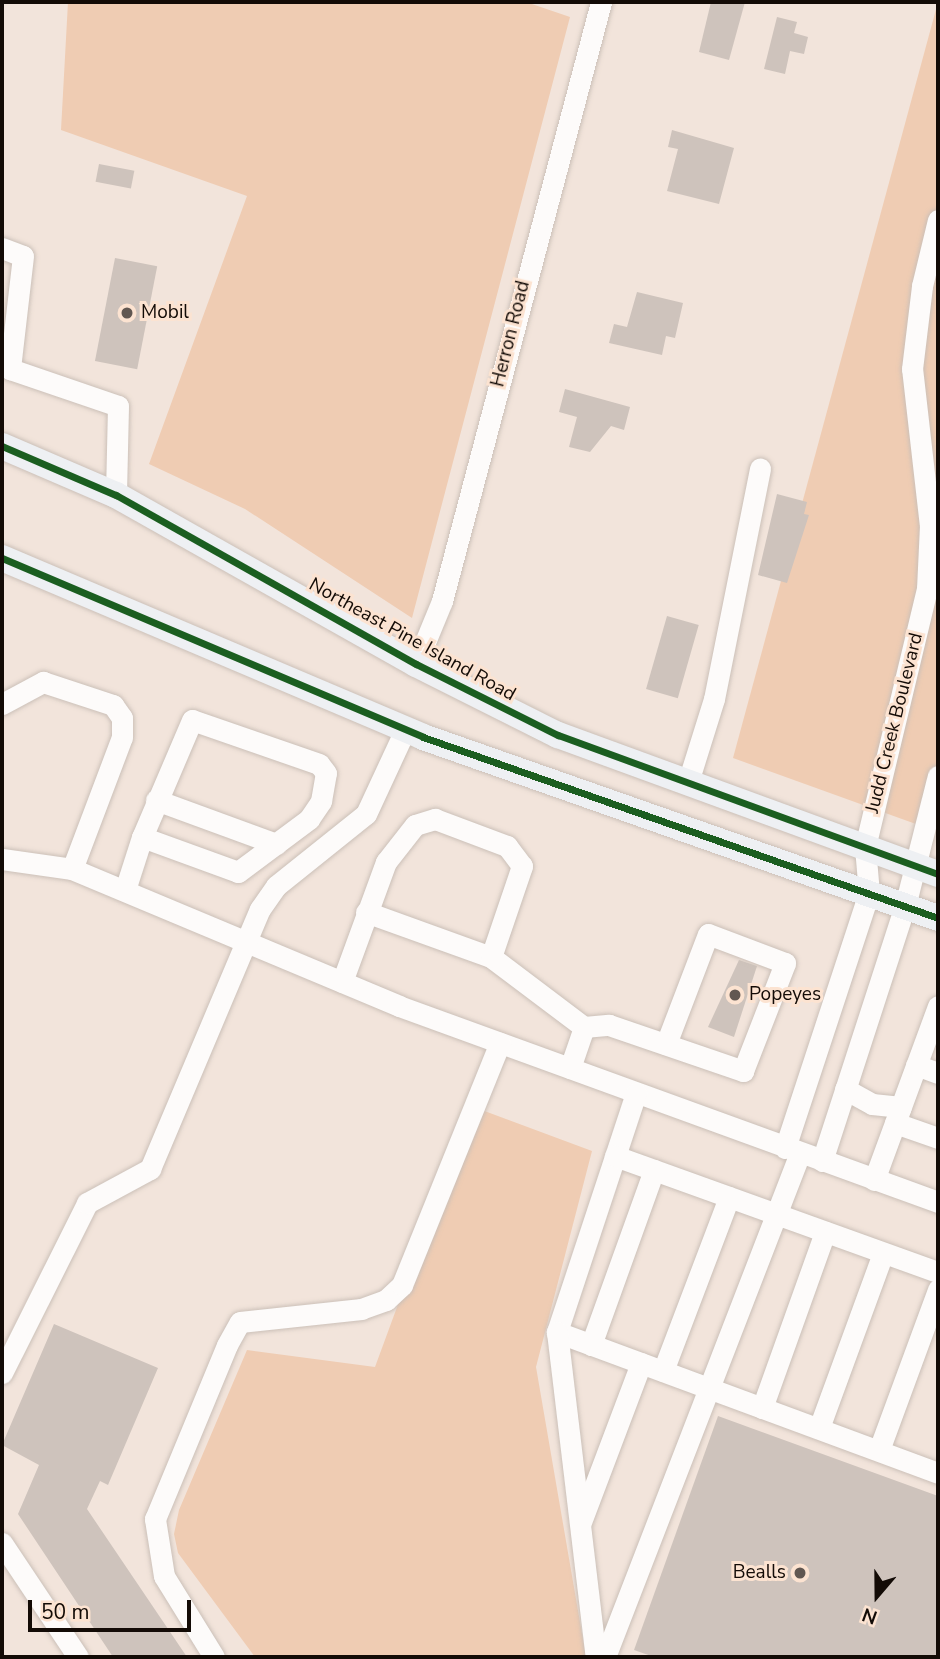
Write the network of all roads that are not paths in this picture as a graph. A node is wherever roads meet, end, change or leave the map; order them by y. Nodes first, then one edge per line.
1 (601, 2) edge
2 (938, 220) edge
3 (2, 248) edge
4 (932, 270) edge
5 (2, 446) edge
6 (760, 469) dead end
7 (116, 495) junction
8 (2, 558) edge
9 (933, 579) edge
10 (416, 664) junction
11 (2, 704) edge
12 (405, 730) junction
13 (938, 776) edge
14 (688, 782) junction
15 (156, 800) junction
16 (142, 837) junction
17 (276, 844) junction
18 (865, 847) junction
19 (2, 859) edge
20 (72, 869) junction
21 (926, 870) edge
22 (125, 890) junction
23 (869, 893) junction
24 (905, 906) junction
25 (366, 912) junction
26 (938, 918) edge
27 (247, 941) junction
28 (491, 957) junction
29 (342, 982) junction
30 (938, 1006) edge
31 (584, 1027) junction
32 (500, 1043) junction
33 (666, 1044) junction
34 (916, 1065) junction
35 (569, 1068) junction
36 (938, 1073) edge
37 (845, 1089) junction
38 (636, 1093) junction
39 (898, 1115) junction
40 (938, 1138) edge
41 (793, 1150) junction
42 (615, 1156) junction
43 (821, 1161) junction
44 (654, 1170) junction
45 (874, 1180) junction
46 (729, 1197) junction
47 (938, 1202) edge
48 (776, 1215) junction
49 (825, 1232) junction
50 (883, 1253) junction
51 (938, 1272) edge
52 (938, 1290) edge
53 (557, 1332) junction
54 (591, 1345) junction
55 (641, 1363) junction
56 (663, 1371) junction
57 (2, 1373) edge
58 (707, 1388) junction
59 (762, 1408) junction
60 (819, 1428) junction
61 (879, 1450) junction
62 (938, 1473) edge
63 (580, 1525) junction
64 (2, 1543) edge
65 (78, 1657) edge
66 (214, 1657) edge
67 (596, 1657) edge
68 (605, 1657) edge

1 - 10 street, Herron Road
2 - 4 street, Judd Creek Boulevard
3 - 7 street
4 - 9 street, Judd Creek Boulevard
5 - 7 main road, Northeast Pine Island Road
6 - 14 street
7 - 10 main road, Northeast Pine Island Road
8 - 12 main road
9 - 18 street, Judd Creek Boulevard
10 - 14 main road, Northeast Pine Island Road
11 - 20 street
12 - 23 main road
12 - 27 street
13 - 21 street
14 - 18 main road, Northeast Pine Island Road
15 - 16 street
15 - 17 street
15 - 17 street
16 - 17 street
16 - 22 street
18 - 21 main road, Northeast Pine Island Road
18 - 23 street, Judd Creek Boulevard
19 - 20 street
20 - 22 street
21 - 24 street
22 - 27 street
23 - 24 main road
23 - 41 street
24 - 26 main road
24 - 37 street
25 - 28 street
25 - 28 street
25 - 29 street
27 - 29 street
27 - 57 street
28 - 31 street
29 - 32 street
30 - 34 street
31 - 33 street
31 - 35 street
32 - 35 street
32 - 66 street
33 - 33 street
34 - 36 street
34 - 39 street
35 - 38 street
37 - 39 street
37 - 43 street
38 - 41 street
38 - 42 street
39 - 40 street
39 - 45 street
41 - 43 street
41 - 48 street
42 - 44 street
42 - 53 street
43 - 45 street
44 - 46 street
44 - 54 street
45 - 47 street
46 - 48 street
46 - 56 street
48 - 49 street
48 - 58 street
49 - 50 street
49 - 59 street
50 - 51 street
50 - 60 street
52 - 61 street
53 - 54 street
53 - 63 street
54 - 55 street
55 - 56 street
55 - 63 street
56 - 58 street
58 - 59 street
58 - 68 street
59 - 60 street
60 - 61 street
61 - 62 street
63 - 67 street
64 - 65 street

